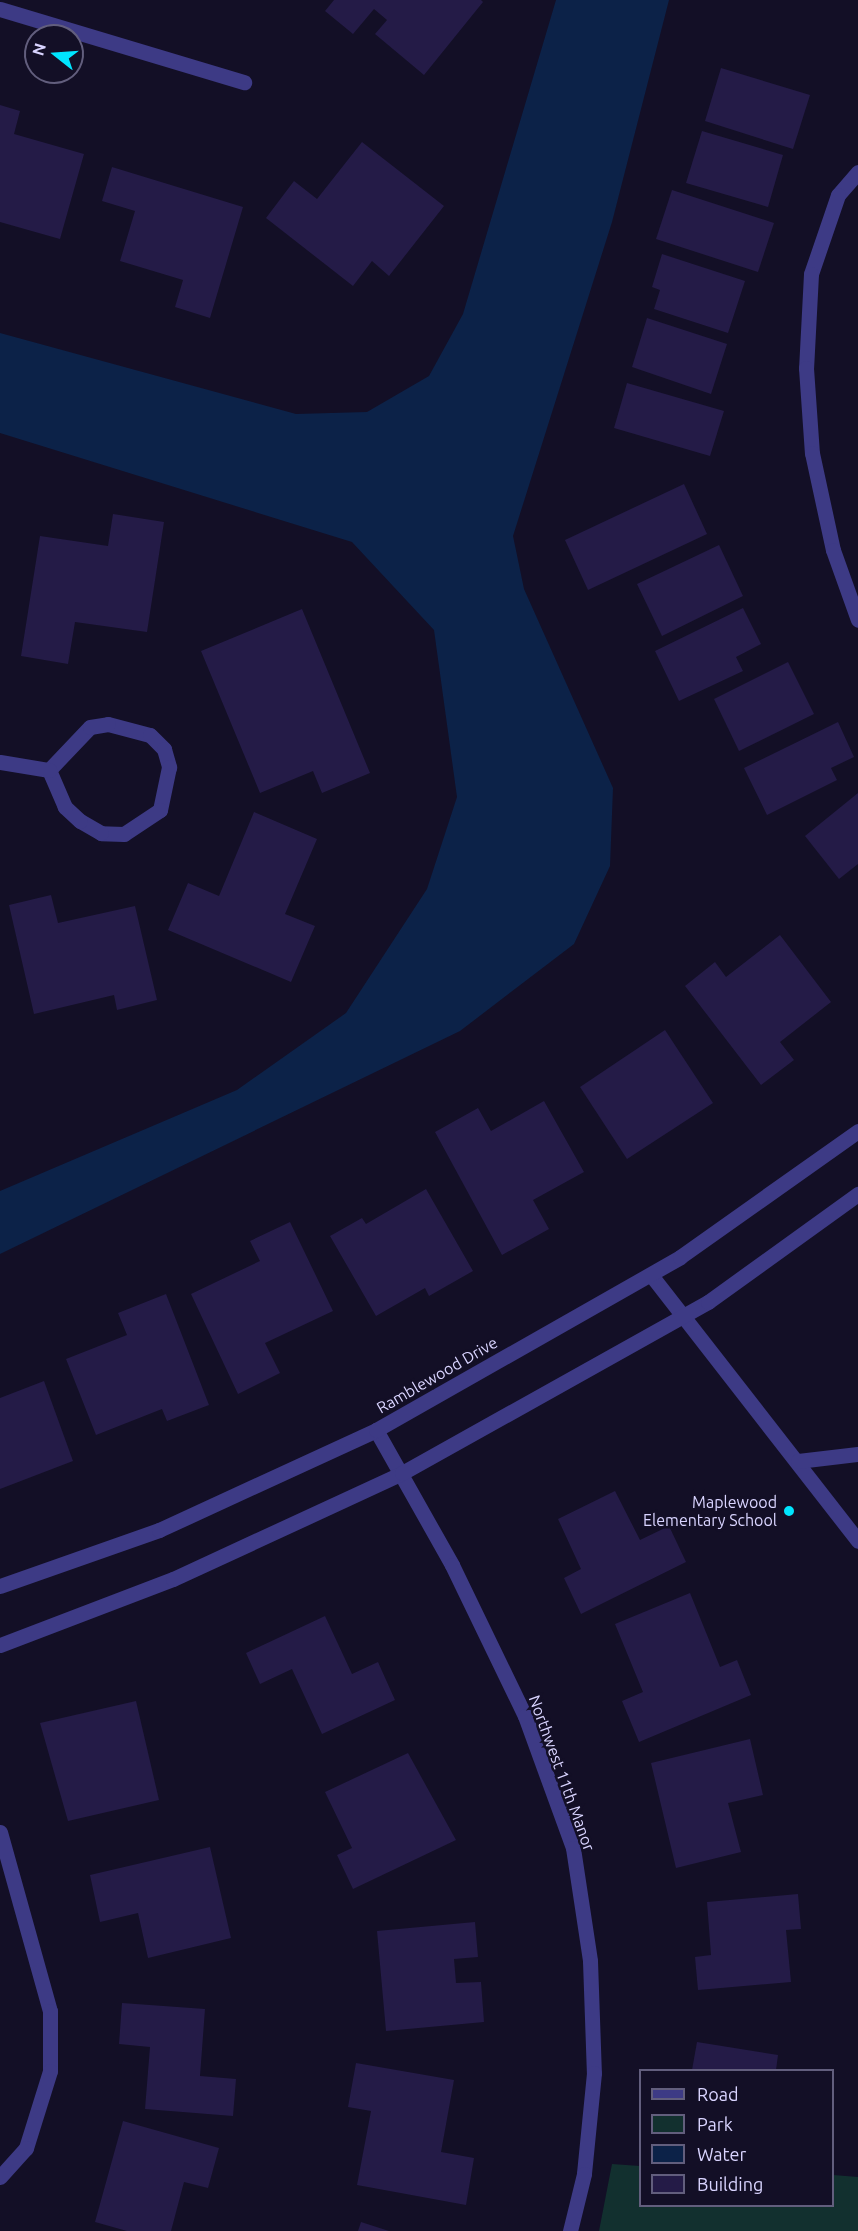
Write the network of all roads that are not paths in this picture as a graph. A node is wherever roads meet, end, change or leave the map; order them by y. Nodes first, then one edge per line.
1 (0, 9) edge
2 (244, 82) dead end
3 (858, 172) edge
4 (858, 620) edge
5 (0, 762) edge
6 (49, 770) junction
7 (858, 1131) edge
8 (858, 1194) edge
9 (651, 1275) junction
10 (679, 1318) junction
11 (376, 1430) junction
12 (858, 1454) edge
13 (798, 1461) junction
14 (402, 1473) junction
15 (858, 1541) edge
16 (0, 1586) edge
17 (0, 1645) edge
18 (0, 1832) edge
19 (0, 2177) edge
20 (570, 2231) edge

1 - 2 street
3 - 4 street
5 - 6 street
6 - 6 street
7 - 9 street, Ramblewood Drive
8 - 10 street
9 - 10 street
9 - 11 street, Ramblewood Drive
10 - 13 street
10 - 14 street
11 - 14 street, Northwest 11th Manor
11 - 16 street, Ramblewood Drive
12 - 13 street
13 - 15 street
14 - 17 street
14 - 20 street, Northwest 11th Manor
18 - 19 street

